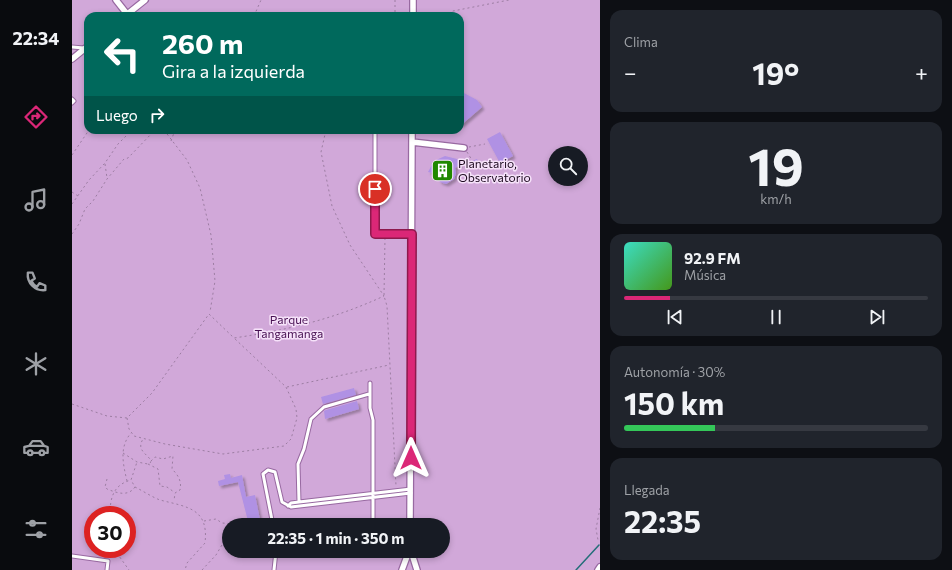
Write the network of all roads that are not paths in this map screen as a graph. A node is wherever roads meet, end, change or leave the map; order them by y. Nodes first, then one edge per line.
1 (116, 0) edge
2 (145, 0) edge
3 (413, 0) edge
4 (124, 12) edge
5 (130, 12) edge
6 (413, 12) edge
7 (72, 47) edge
8 (84, 47) edge
9 (84, 49) edge
10 (72, 59) edge
11 (72, 99) edge
12 (72, 103) edge
13 (375, 134) edge
14 (412, 134) edge
15 (412, 142) junction
16 (464, 148) road end
17 (412, 234) junction
18 (370, 383) dead end
19 (369, 394) junction
20 (411, 491) junction
21 (373, 496) junction
22 (299, 502) junction
23 (288, 506) junction
24 (272, 518) edge
25 (373, 518) edge
26 (410, 518) edge
27 (72, 556) edge
28 (275, 558) edge
29 (407, 558) edge
30 (413, 558) edge
31 (600, 568) edge
32 (107, 570) edge
33 (274, 570) edge
34 (402, 570) edge
35 (417, 570) edge
36 (598, 570) edge

1 - 4 street
2 - 5 street
3 - 6 street
7 - 8 lane
9 - 10 street
11 - 12 lane
13 - 17 lane
14 - 15 street
15 - 16 street
15 - 17 street
17 - 20 street
18 - 19 lane
19 - 21 lane
19 - 22 lane
20 - 21 lane
20 - 21 lane
20 - 26 street
21 - 22 lane
21 - 23 lane
21 - 25 lane
22 - 23 lane
23 - 24 lane
27 - 32 lane
28 - 33 lane
29 - 34 street
30 - 35 street
31 - 36 street

